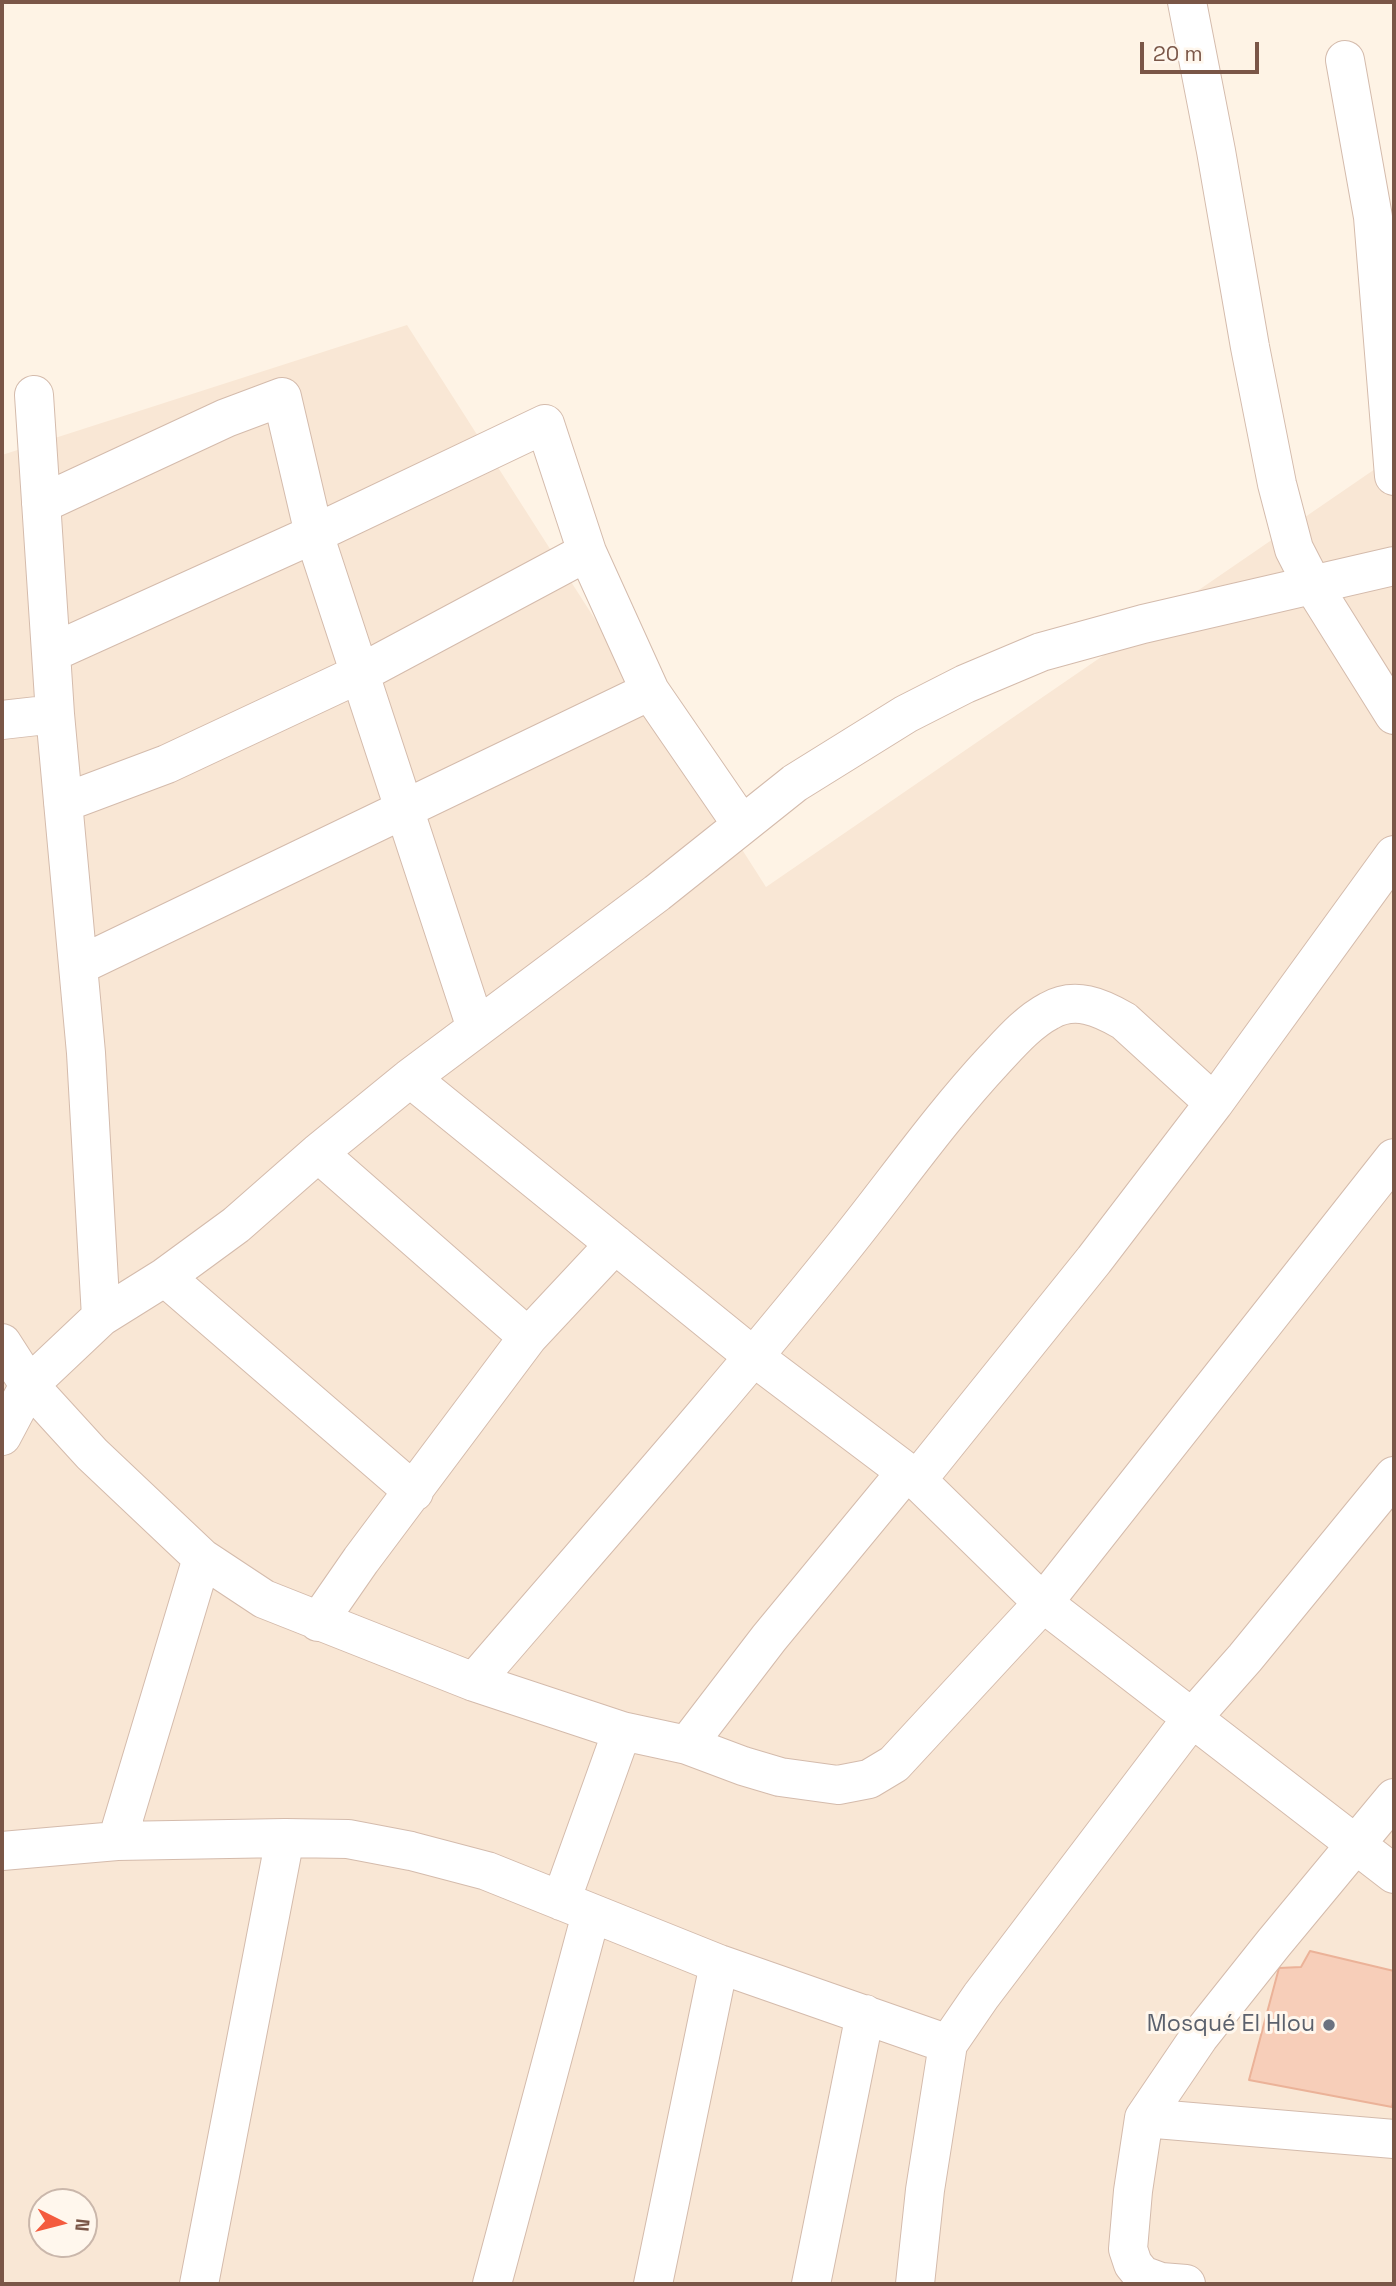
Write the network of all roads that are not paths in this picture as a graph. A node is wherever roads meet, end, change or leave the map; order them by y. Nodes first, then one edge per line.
1 (1187, 2) edge
2 (1345, 60) dead end
3 (34, 394) dead end
4 (1394, 476) edge
5 (41, 504) junction
6 (314, 534) junction
7 (587, 551) junction
8 (1394, 566) edge
9 (1312, 584) junction
10 (51, 653) junction
11 (359, 674) junction
12 (650, 691) junction
13 (55, 714) junction
14 (1394, 715) edge
15 (2, 720) edge
16 (63, 803) junction
17 (404, 808) junction
18 (742, 825) junction
19 (1394, 855) edge
20 (78, 966) junction
21 (476, 1028) junction
22 (410, 1078) junction
23 (1214, 1103) junction
24 (318, 1153) junction
25 (1394, 1158) edge
26 (615, 1244) junction
27 (165, 1277) junction
28 (101, 1317) junction
29 (528, 1337) junction
30 (2, 1343) edge
31 (754, 1357) junction
32 (29, 1385) junction
33 (2, 1436) edge
34 (911, 1476) junction
35 (1394, 1476) edge
36 (414, 1492) junction
37 (202, 1558) junction
38 (1043, 1603) junction
39 (318, 1622) junction
40 (474, 1682) junction
41 (1192, 1718) junction
42 (622, 1731) junction
43 (687, 1745) junction
44 (1394, 1798) edge
45 (285, 1838) junction
46 (117, 1840) junction
47 (1357, 1845) junction
48 (2, 1851) edge
49 (1394, 1874) edge
50 (576, 1908) junction
51 (719, 1964) junction
52 (865, 2014) junction
53 (948, 2044) junction
54 (1144, 2118) junction
55 (1394, 2139) edge
56 (199, 2284) edge
57 (492, 2284) edge
58 (653, 2284) edge
59 (811, 2284) edge
60 (915, 2284) edge
61 (1186, 2284) edge

1 - 9 street
2 - 4 street
3 - 5 street
5 - 6 street
5 - 10 street
6 - 7 street
6 - 10 street
6 - 11 street
7 - 11 street
7 - 12 street
8 - 9 street
9 - 14 street
9 - 18 street
10 - 13 street
11 - 16 street
11 - 17 street
12 - 17 street
12 - 18 street
13 - 15 street
13 - 16 street
16 - 20 street
17 - 20 street
17 - 21 street
18 - 21 street
19 - 23 street
20 - 28 street
21 - 22 street
22 - 24 street
22 - 26 street
23 - 31 street
23 - 34 street
24 - 27 street
24 - 29 street
25 - 38 street
26 - 29 street
26 - 31 street
27 - 28 street
27 - 36 street
28 - 32 street
29 - 36 street
30 - 32 street
31 - 34 street
31 - 40 street
32 - 33 street
32 - 37 street
34 - 38 street
34 - 43 street
35 - 41 street
36 - 39 street
37 - 39 street
37 - 46 street
38 - 41 street
38 - 43 street
39 - 40 street
40 - 42 street
41 - 47 street
41 - 53 street
42 - 43 street
42 - 50 street
44 - 47 street
45 - 46 street
45 - 50 street
45 - 56 street
46 - 48 street
47 - 49 street
47 - 54 street
50 - 51 street
50 - 57 street
51 - 52 street
51 - 58 street
52 - 53 street
52 - 59 street
53 - 60 street
54 - 55 street
54 - 61 street

